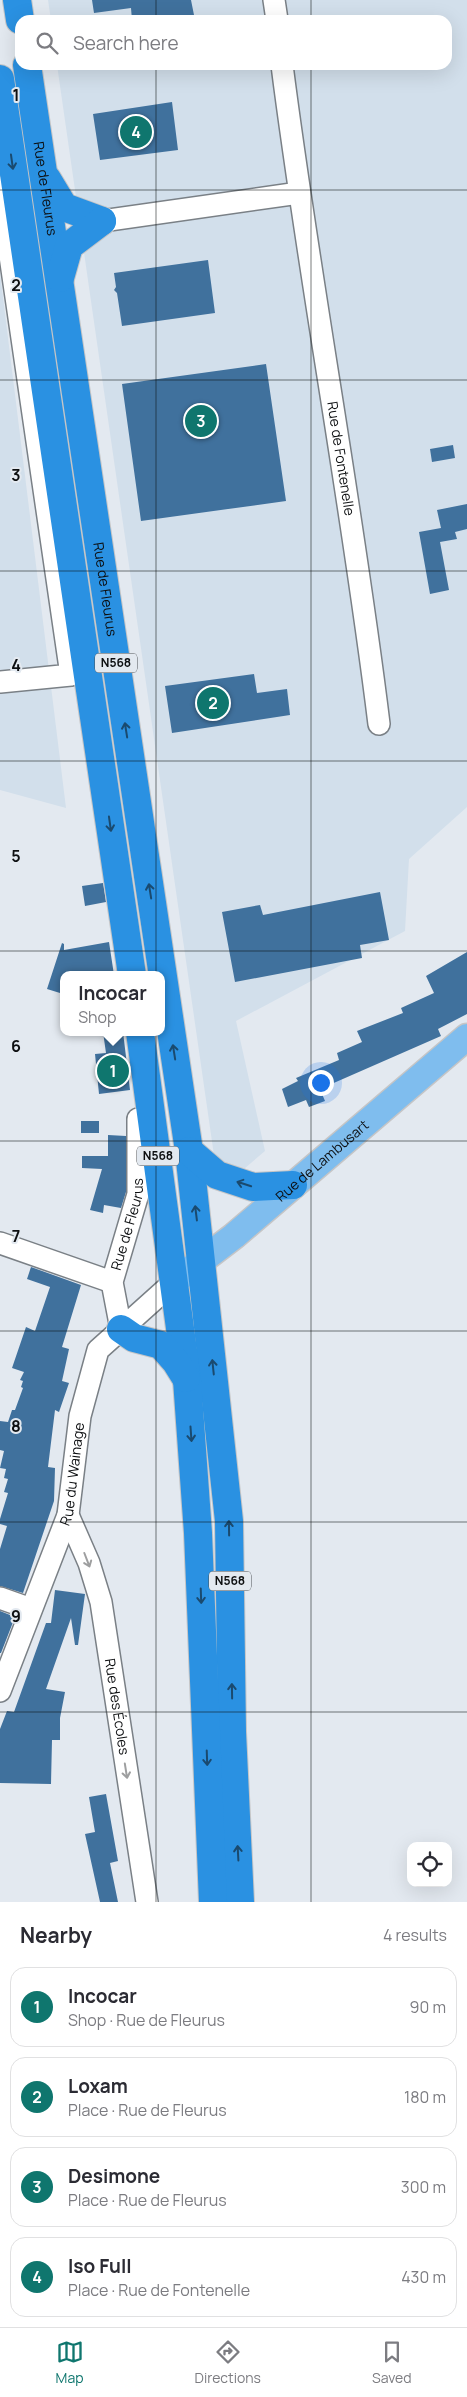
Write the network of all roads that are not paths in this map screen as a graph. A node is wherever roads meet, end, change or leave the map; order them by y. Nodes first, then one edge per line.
1 (17, 0) edge
2 (274, 0) edge
3 (19, 15) edge
4 (276, 15) edge
5 (28, 70) edge
6 (283, 70) edge
7 (0, 79) edge
8 (43, 171) junction
9 (0, 187) edge
10 (299, 193) junction
11 (102, 221) junction
12 (59, 285) junction
13 (72, 675) junction
14 (0, 682) edge
15 (379, 724) dead end
16 (105, 785) junction
17 (131, 971) edge
18 (162, 971) edge
19 (165, 991) edge
20 (141, 1036) edge
21 (467, 1037) edge
22 (138, 1119) dead end
23 (189, 1151) junction
24 (292, 1185) junction
25 (0, 1243) edge
26 (202, 1261) junction
27 (175, 1281) junction
28 (112, 1282) junction
29 (121, 1329) junction
30 (187, 1380) junction
31 (68, 1515) junction
32 (0, 1598) edge
33 (31, 1609) junction
34 (0, 1691) edge
35 (147, 1902) edge
36 (213, 1902) edge
37 (240, 1902) edge

1 - 3 highway
2 - 4 street
5 - 8 highway, Rue de Fleurus / N568
6 - 10 street, Rue de Fontenelle
7 -> 16 highway, Rue de Fleurus / N568
8 - 11 highway
8 - 12 highway, Rue de Fleurus / N568
9 - 13 street
10 - 11 street
10 - 15 street, Rue de Fontenelle
11 - 12 highway
18 -> 12 highway, Rue de Fleurus / N568
13 - 14 street
13 - 16 highway
16 -> 17 highway, Rue de Fleurus / N568
23 -> 19 highway, Rue de Fleurus / N568
20 - 27 highway, Rue de Fleurus / N568
21 - 24 main road, Rue de Lambusart
22 - 28 street, Rue de Fleurus
24 -> 23 highway
26 -> 23 highway, Rue de Fleurus / N568
24 - 26 main road, Rue de Lambusart
25 - 28 street
26 - 27 main road, Rue de Lambusart
37 -> 26 highway, N568
27 - 29 street, Rue du Wainage
27 - 30 highway, N568
28 - 29 street, Rue de Fleurus
29 - 30 highway
29 - 31 street, Rue du Wainage
30 -> 36 highway, N568
31 - 33 street, Rue du Wainage
31 -> 35 street, Rue des Écoles
32 - 33 street
33 - 34 street, Rue du Wainage

